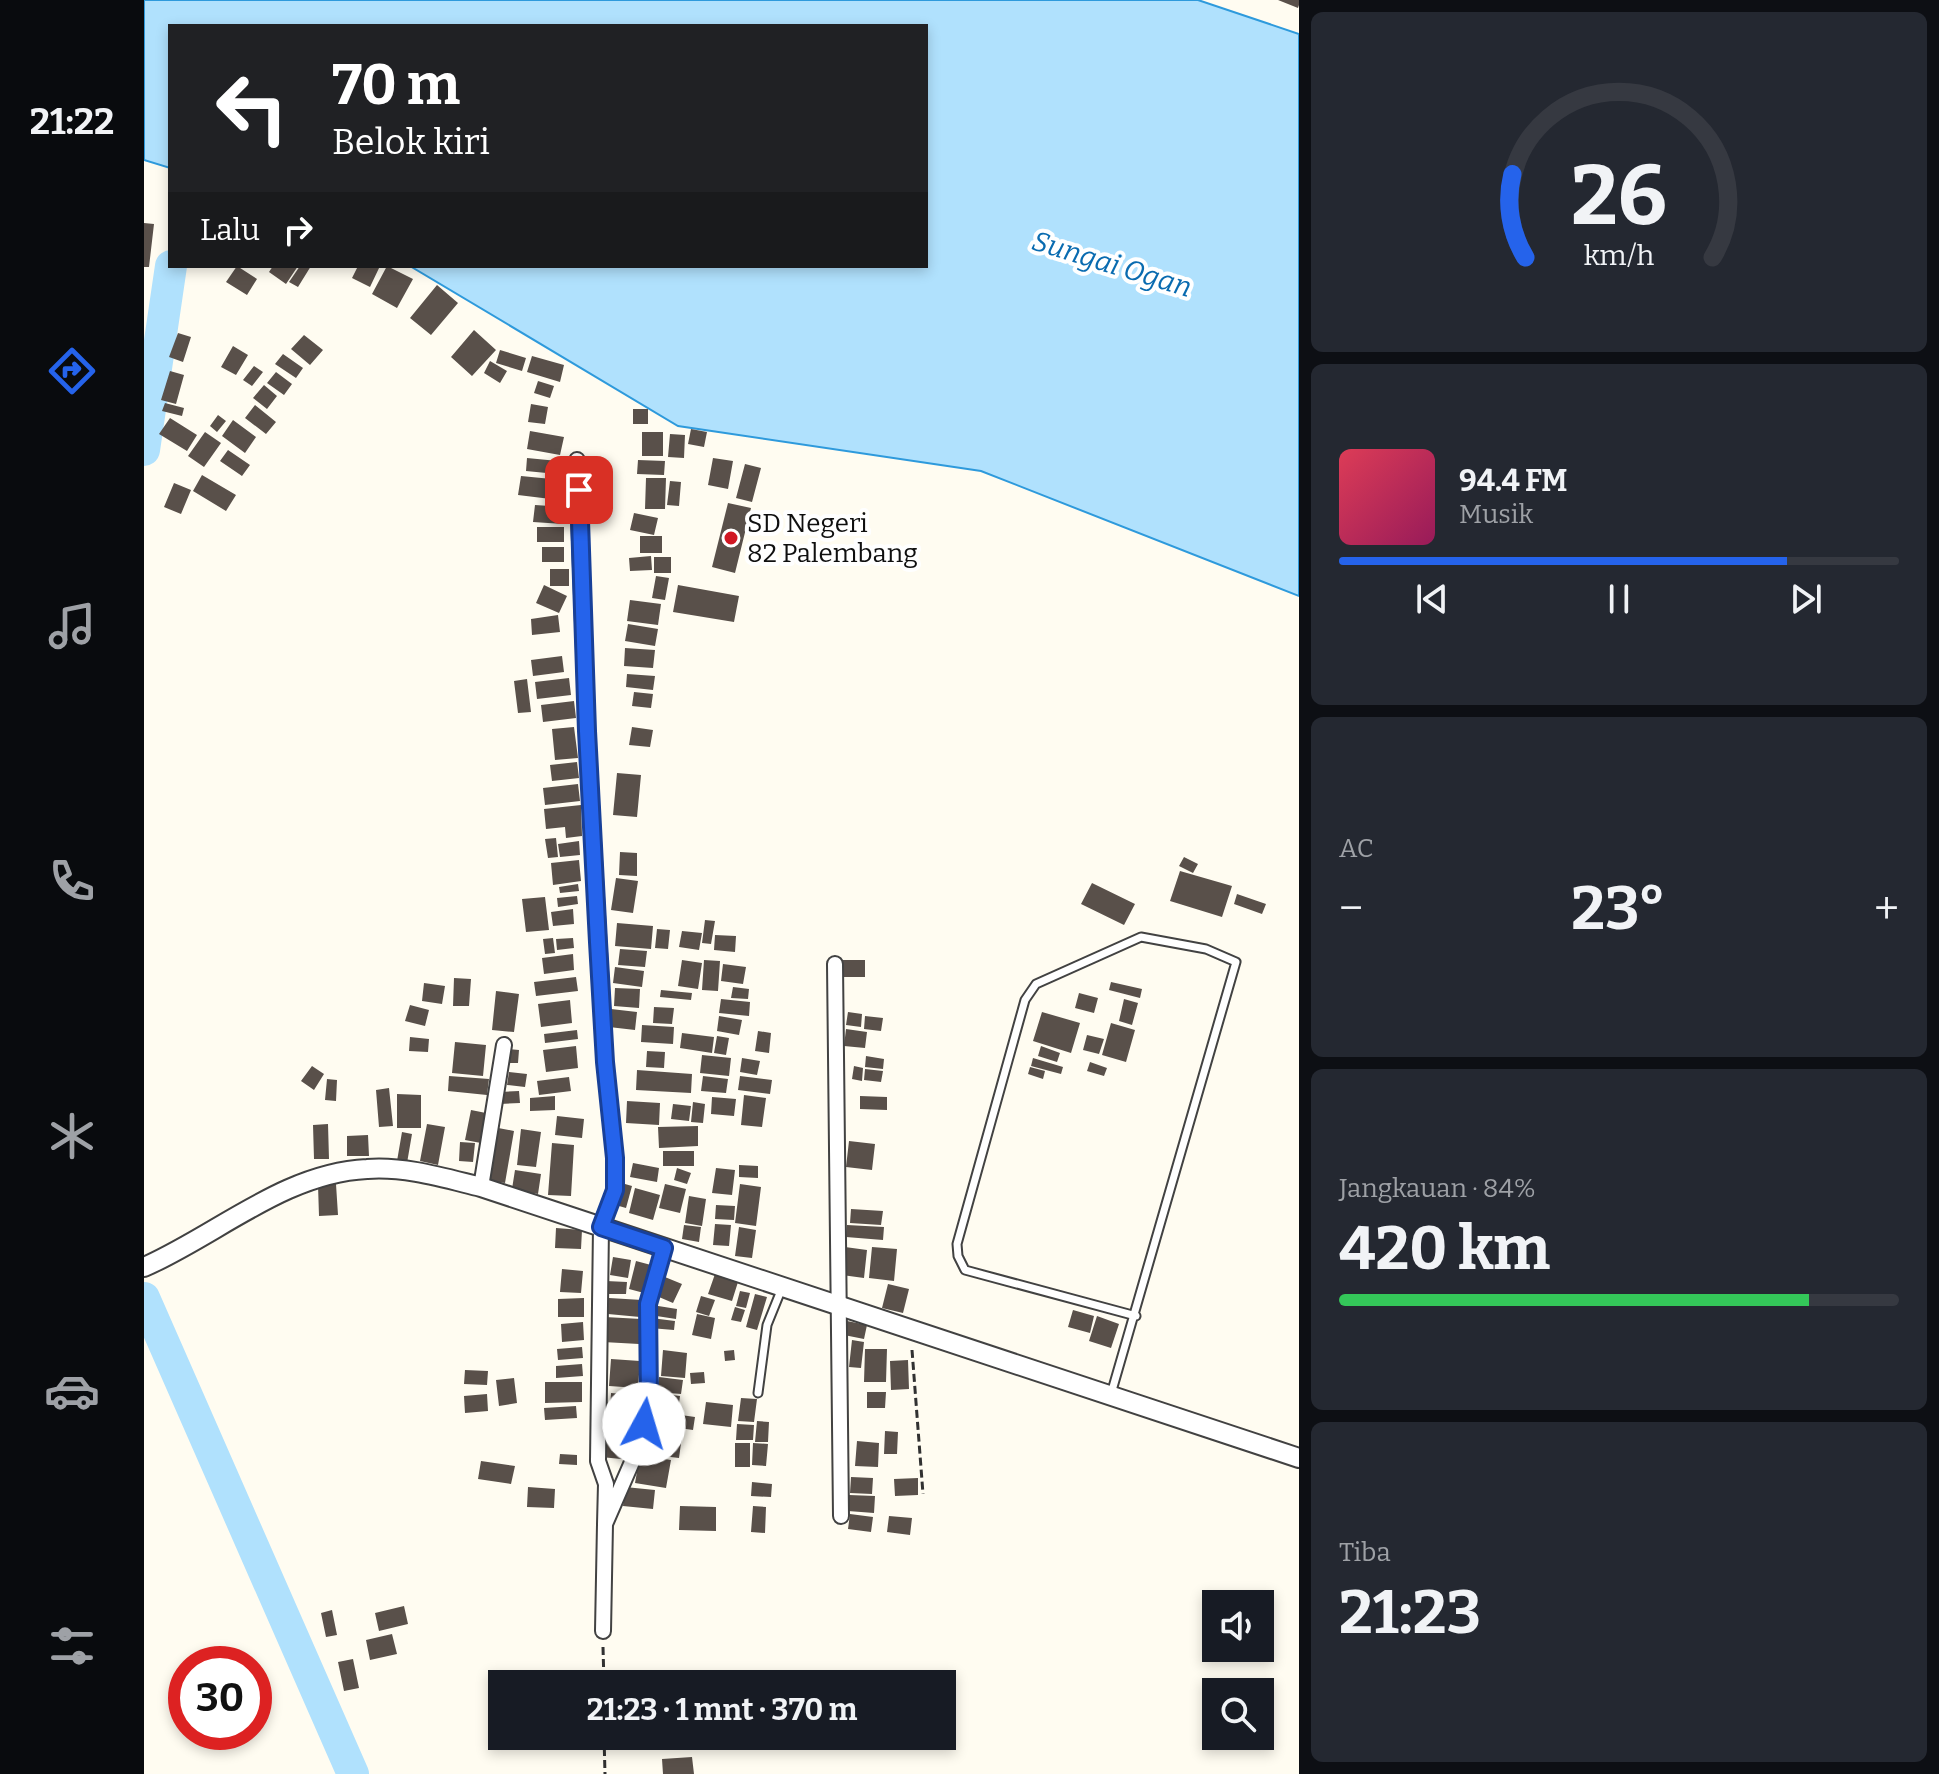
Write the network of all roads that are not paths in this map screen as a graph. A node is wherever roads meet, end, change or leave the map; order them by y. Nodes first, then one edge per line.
1 (577, 460) dead end
2 (835, 964) dead end
3 (504, 1045) dead end
4 (481, 1187) junction
5 (601, 1227) junction
6 (664, 1248) junction
7 (144, 1267) edge
8 (783, 1286) junction
9 (840, 1307) junction
10 (1136, 1316) junction
11 (758, 1393) dead end
12 (1111, 1397) junction
13 (1299, 1458) edge
14 (606, 1484) junction
15 (622, 1486) junction
16 (841, 1516) dead end
17 (605, 1524) junction
18 (603, 1631) road end

1 - 5 street
2 - 9 street
3 - 4 street
4 - 5 street
4 - 7 street
5 - 6 street
5 - 14 street
6 - 8 street
6 - 15 street
8 - 9 street
8 - 11 lane
9 - 12 street
9 - 16 street
10 - 10 lane
10 - 12 lane
12 - 13 street
14 - 15 street
14 - 17 street
15 - 17 street
17 - 18 street

